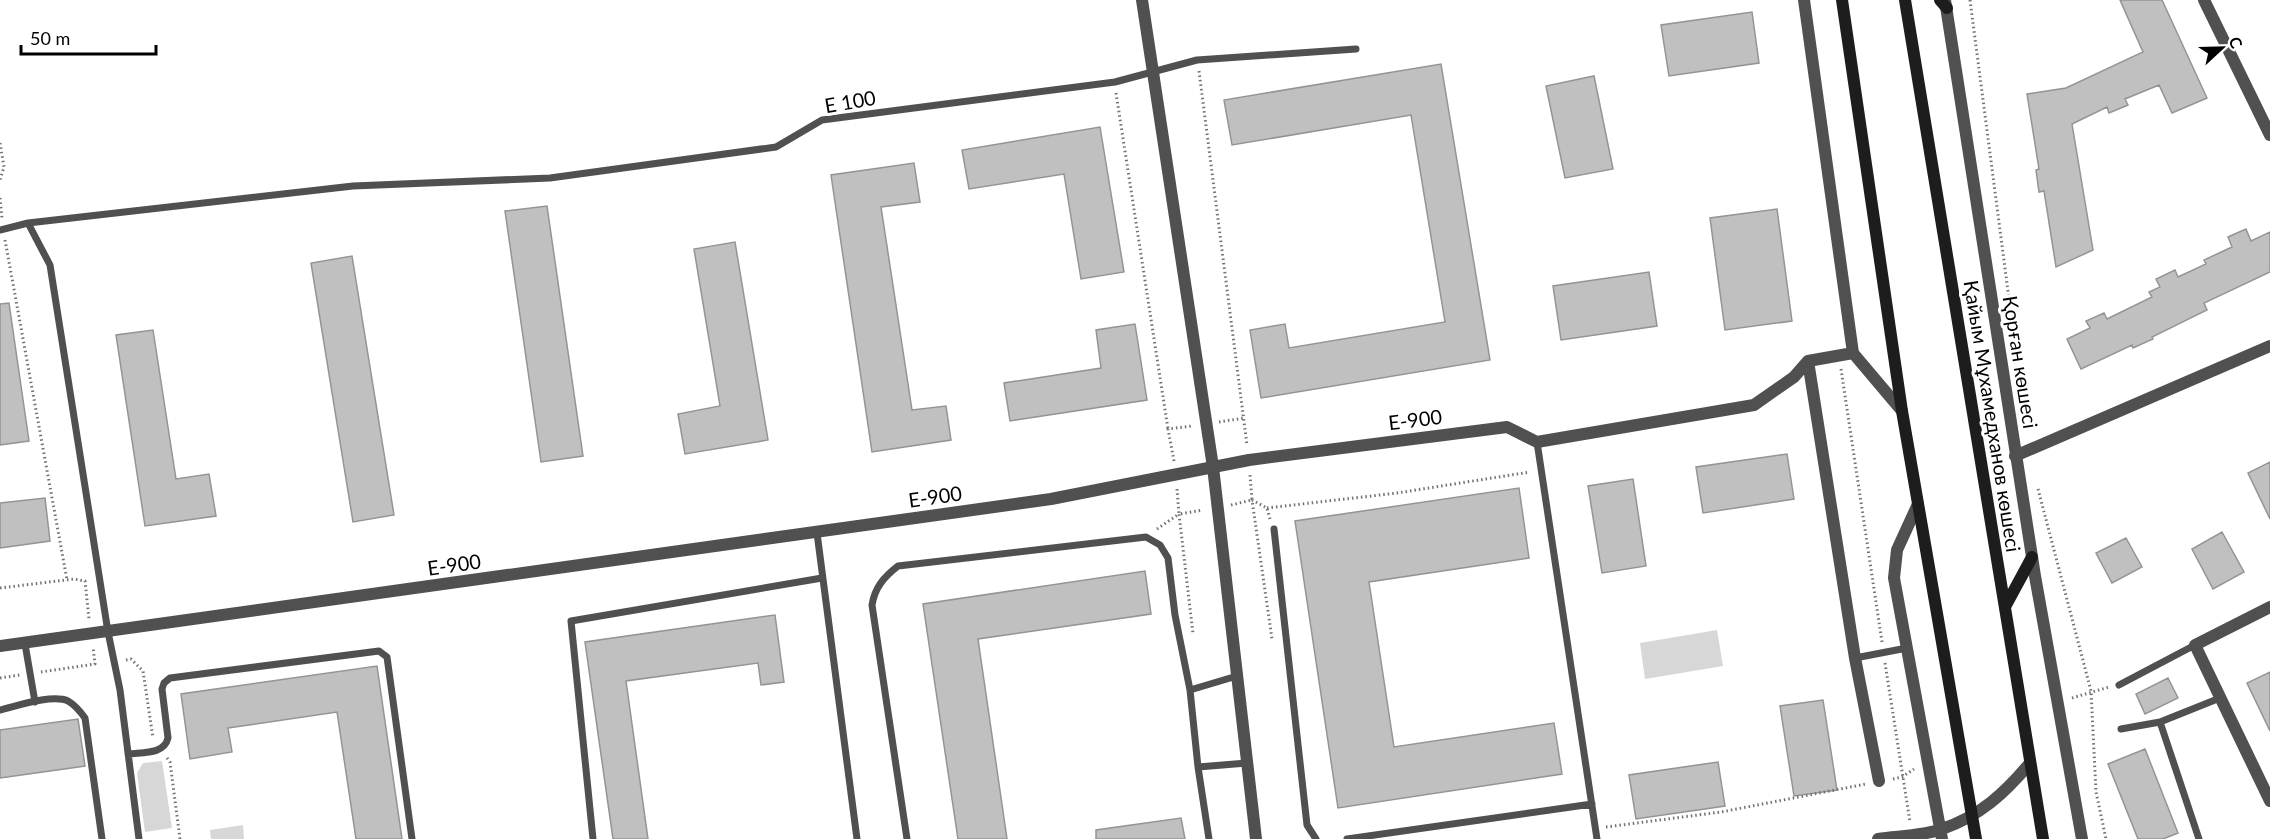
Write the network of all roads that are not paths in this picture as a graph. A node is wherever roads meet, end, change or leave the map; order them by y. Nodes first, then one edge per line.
1 (1142, 0) edge
2 (1804, 0) edge
3 (1842, 0) edge
4 (1905, 0) edge
5 (2204, 0) edge
6 (1944, 3) edge
7 (1356, 50) dead end
8 (1152, 72) junction
9 (2270, 135) edge
10 (28, 223) junction
11 (2, 230) edge
12 (2270, 346) edge
13 (1853, 354) junction
14 (1808, 361) junction
15 (1902, 411) junction
16 (1537, 442) junction
17 (2015, 456) junction
18 (1213, 467) junction
19 (1918, 504) junction
20 (1274, 529) dead end
21 (817, 533) junction
22 (2032, 557) junction
23 (822, 578) junction
24 (2004, 607) junction
25 (2270, 607) edge
26 (108, 632) junction
27 (26, 644) junction
28 (2195, 645) junction
29 (0, 646) edge
30 (1907, 648) junction
31 (1854, 658) junction
32 (1237, 676) junction
33 (2119, 685) road end
34 (1190, 690) junction
35 (2220, 698) junction
36 (34, 702) junction
37 (0, 710) edge
38 (2160, 722) junction
39 (2121, 729) dead end
40 (128, 754) junction
41 (1247, 763) junction
42 (2030, 763) junction
43 (1198, 767) junction
44 (1879, 781) road end
45 (2270, 801) edge
46 (1592, 804) junction
47 (1972, 817) junction
48 (1942, 834) edge
49 (102, 839) edge
50 (139, 839) edge
51 (412, 839) edge
52 (593, 839) edge
53 (857, 839) edge
54 (907, 839) edge
55 (1209, 839) edge
56 (1256, 839) edge
57 (1316, 839) edge
58 (1347, 839) edge
59 (1597, 839) edge
60 (1878, 839) edge
61 (1976, 839) edge
62 (2043, 839) edge
63 (2082, 839) edge
64 (2199, 839) edge

1 - 8 street
2 - 13 street
3 - 15 main road
4 - 24 main road, Қайым Мұхамедханов көшесі
5 - 9 street
6 - 17 street, Қорған көшесі
7 - 8 lane, E 100
8 - 10 lane, E 100
8 - 18 street
10 - 11 lane, E 100
10 - 26 lane
12 - 17 street, Қорған көшесі
13 - 14 street
13 - 15 street
14 - 16 street
14 - 31 street
15 - 19 main road
16 - 18 street, E-900
16 - 46 lane
17 - 22 street
18 - 21 street, E-900
18 - 32 street
19 - 30 street
19 - 47 main road
20 - 57 lane
21 - 23 lane
21 - 26 street, E-900
22 - 24 main road
22 - 63 street
23 - 52 lane
23 - 53 lane
24 - 42 main road, Қайым Мұхамедханов көшесі
25 - 28 street
26 - 27 street, E-900
26 - 40 lane
27 - 29 street, E-900
27 - 36 lane
28 - 33 lane
28 - 35 street
30 - 31 lane
30 - 48 street
31 - 44 street
32 - 34 lane
32 - 41 street
34 - 43 lane
34 - 54 lane
35 - 38 lane
35 - 45 street
36 - 37 lane
36 - 49 lane
38 - 39 lane
38 - 64 lane
40 - 50 lane
40 - 51 lane
41 - 43 lane
41 - 56 street
42 - 47 street
42 - 62 main road, Қайым Мұхамедханов көшесі
43 - 55 lane
46 - 58 lane
46 - 59 lane
47 - 48 street
47 - 61 main road
48 - 60 street

